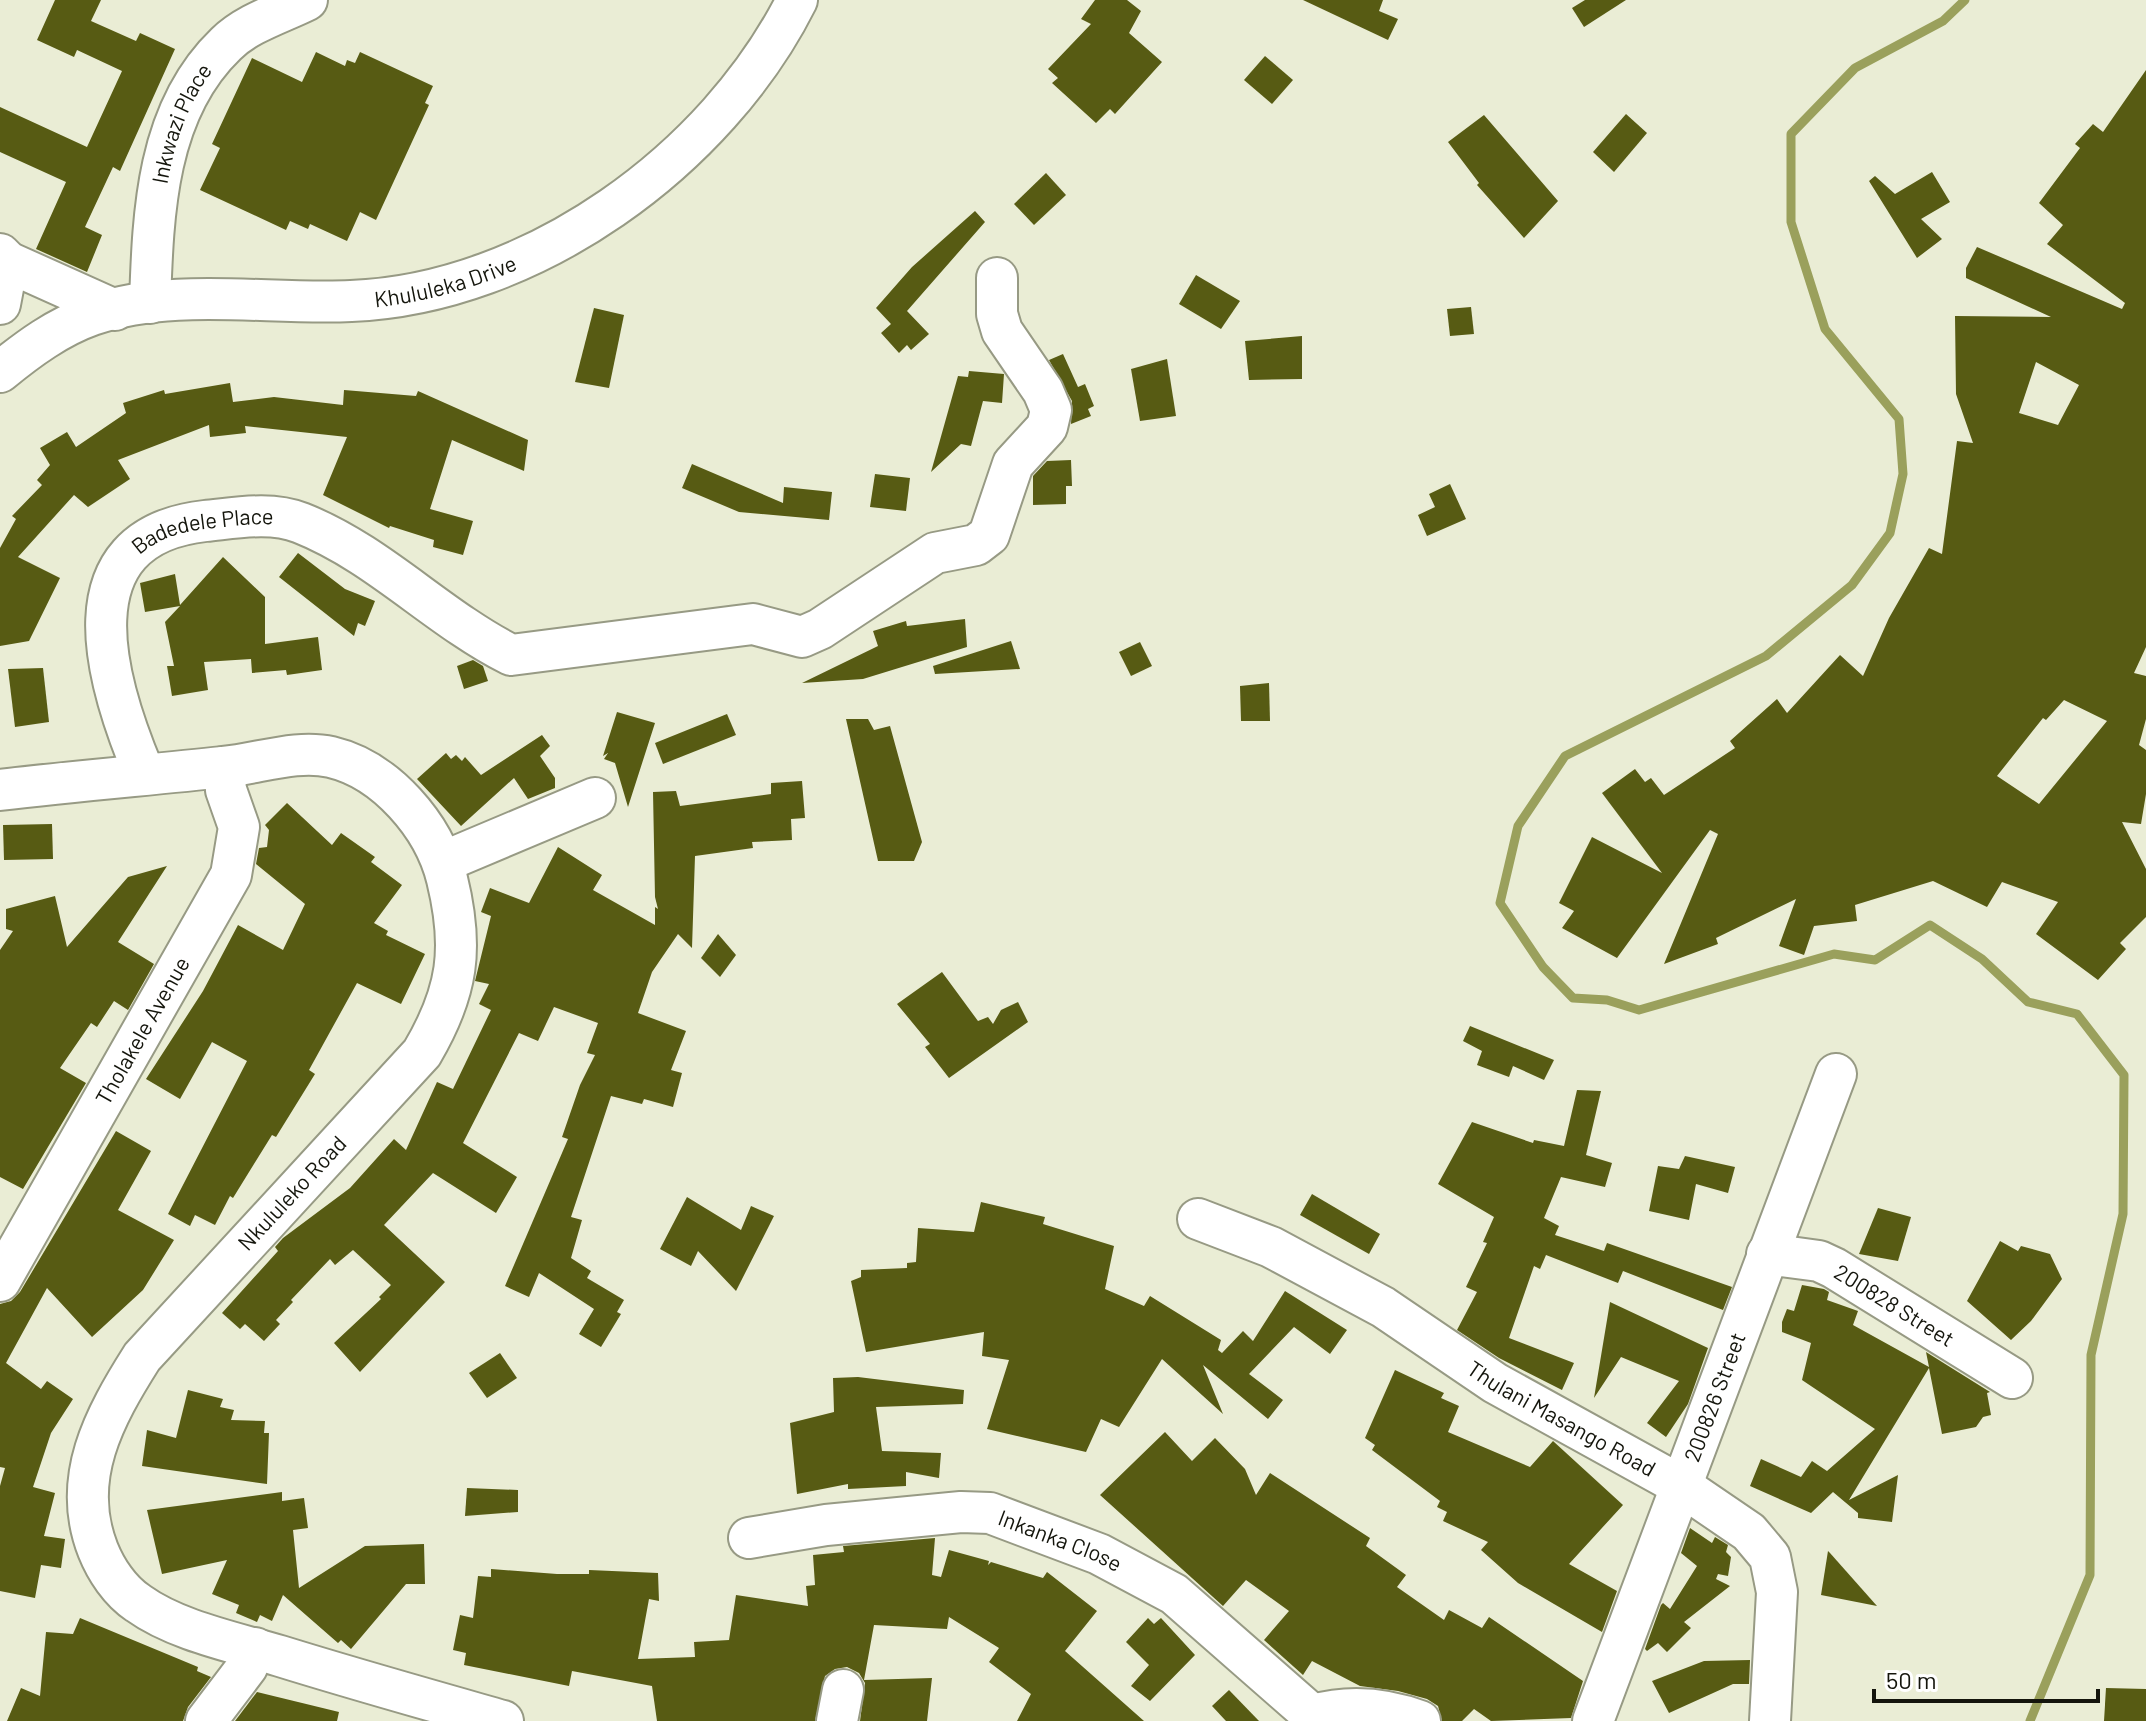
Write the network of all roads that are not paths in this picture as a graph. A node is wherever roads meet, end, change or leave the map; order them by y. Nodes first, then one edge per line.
1 (307, 0) edge
2 (797, 0) edge
3 (4, 258) edge
4 (997, 278) dead end
5 (0, 304) edge
6 (132, 306) junction
7 (0, 372) edge
8 (224, 767) junction
9 (144, 773) junction
10 (0, 790) edge
11 (595, 798) dead end
12 (443, 862) junction
13 (1836, 1074) dead end
14 (1198, 1219) dead end
15 (1767, 1254) junction
16 (0, 1281) edge
17 (2012, 1378) dead end
18 (1680, 1485) junction
19 (749, 1538) dead end
20 (255, 1648) junction
21 (1316, 1718) edge
22 (206, 1721) edge
23 (503, 1721) edge
24 (1420, 1721) edge
25 (1593, 1721) edge
26 (1770, 1721) edge

1 - 6 street, Inkwazi Place
2 - 6 street, Khululeka Drive
3 - 5 street
3 - 6 street
4 - 9 street, Badedele Place
6 - 7 street, Khululeka Drive
8 - 9 street, Nkululeko Road
8 - 12 street, Nkululeko Road
8 - 16 street, Tholakele Avenue
9 - 10 street, Nkululeko Road
11 - 12 street
12 - 20 street, Nkululeko Road
13 - 15 street, 200826 Street
14 - 18 street, Thulani Masango Road
15 - 17 street, 200828 Street
15 - 18 street, 200826 Street
18 - 25 street, 200826 Street
18 - 26 street, Thulani Masango Road
19 - 21 street, Inkanka Close
20 - 22 street
20 - 23 street, Nkululeko Road
21 - 24 street

